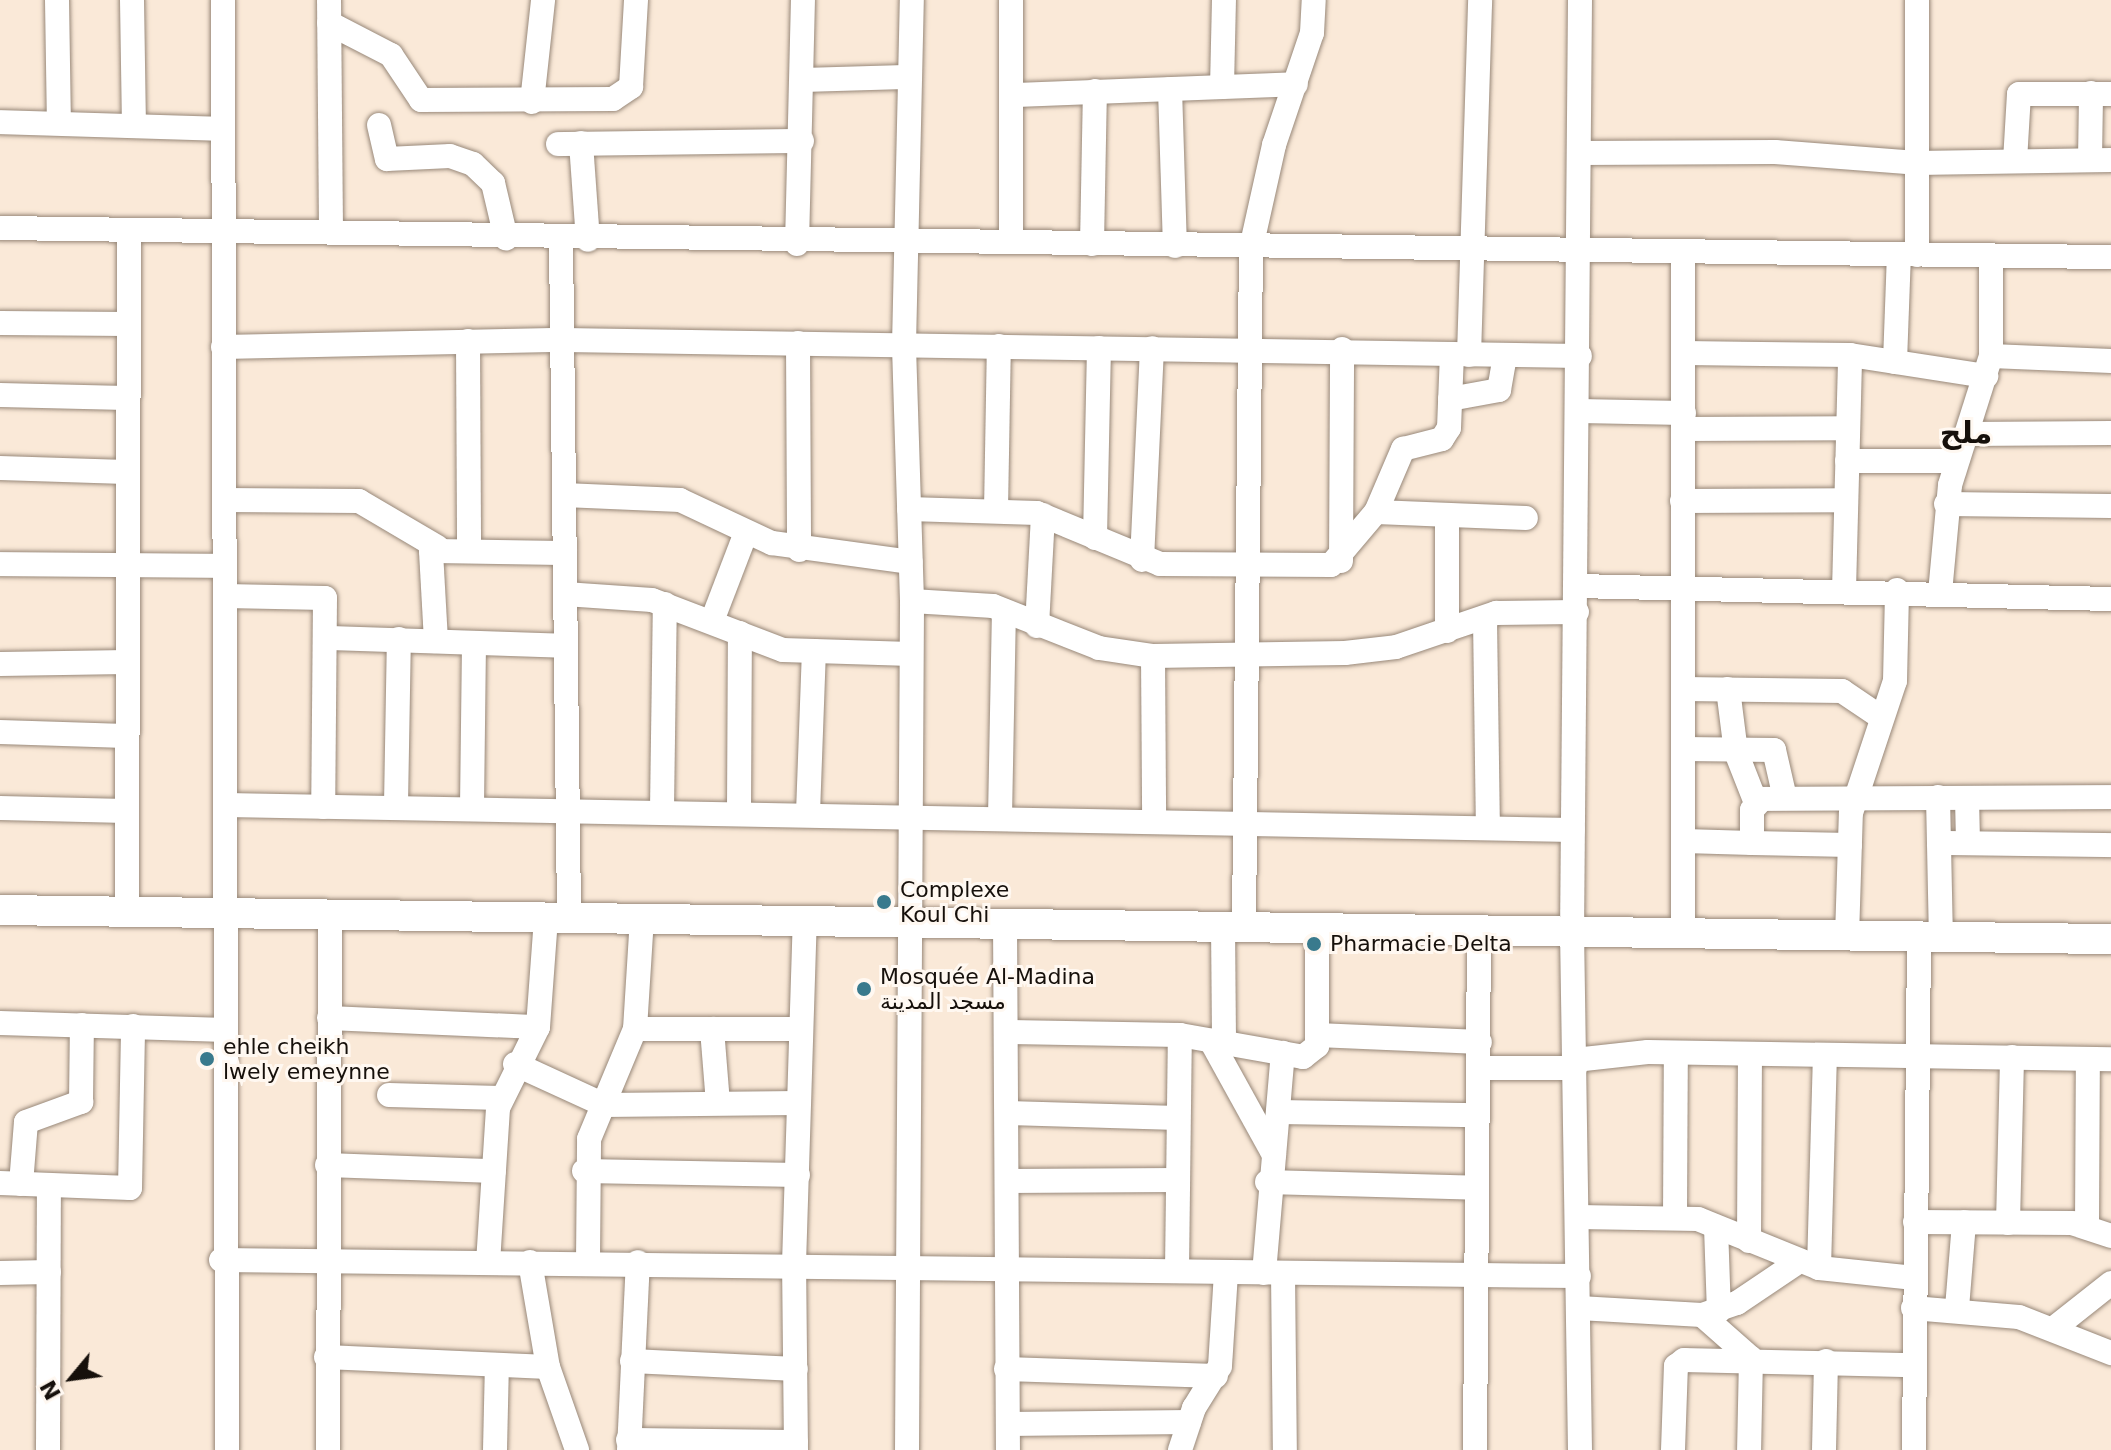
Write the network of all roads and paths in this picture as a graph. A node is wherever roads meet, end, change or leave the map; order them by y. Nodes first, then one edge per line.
1 (57, 0) edge
2 (132, 0) edge
3 (223, 0) edge
4 (543, 0) edge
5 (636, 0) edge
6 (803, 0) edge
7 (912, 0) edge
8 (1011, 0) edge
9 (1224, 0) edge
10 (1314, 0) edge
11 (1480, 0) edge
12 (1580, 0) edge
13 (1917, 0) edge
14 (329, 11) edge
15 (910, 77) junction
16 (806, 80) junction
17 (1296, 84) junction
18 (1222, 87) junction
19 (1170, 89) junction
20 (1095, 91) junction
21 (2101, 93) edge
22 (1015, 95) junction
23 (532, 102) junction
24 (0, 122) edge
25 (59, 123) junction
26 (379, 125) dead end
27 (134, 126) junction
28 (222, 129) junction
29 (802, 141) junction
30 (1580, 153) junction
31 (2101, 160) edge
32 (2015, 161) junction
33 (1917, 163) junction
34 (0, 228) edge
35 (129, 230) junction
36 (224, 231) junction
37 (331, 232) junction
38 (506, 238) junction
39 (561, 240) junction
40 (588, 240) junction
41 (1011, 242) junction
42 (797, 244) junction
43 (1092, 244) junction
44 (907, 245) junction
45 (1175, 246) junction
46 (1251, 248) junction
47 (1476, 249) junction
48 (1581, 250) junction
49 (1683, 251) junction
50 (1908, 255) junction
51 (1991, 256) junction
52 (2111, 257) edge
53 (0, 323) edge
54 (127, 324) junction
55 (564, 340) junction
56 (468, 341) junction
57 (798, 343) junction
58 (904, 345) junction
59 (999, 346) junction
60 (1249, 346) junction
61 (223, 347) junction
62 (1099, 348) junction
63 (1152, 348) junction
64 (1342, 349) junction
65 (1685, 353) junction
66 (1461, 354) junction
67 (1850, 355) junction
68 (1505, 356) junction
69 (1580, 356) junction
70 (2111, 361) edge
71 (1895, 362) junction
72 (1989, 366) junction
73 (0, 395) edge
74 (126, 398) junction
75 (1450, 399) junction
76 (1579, 411) junction
77 (1684, 421) junction
78 (1848, 428) junction
79 (2111, 433) edge
80 (1966, 434) junction
81 (1847, 461) junction
82 (1956, 461) junction
83 (0, 468) edge
84 (126, 472) junction
85 (564, 495) junction
86 (225, 500) junction
87 (1846, 500) junction
88 (1682, 501) junction
89 (1946, 504) junction
90 (2111, 506) edge
91 (909, 509) junction
92 (996, 511) junction
93 (1376, 512) junction
94 (1043, 515) junction
95 (1526, 518) dead end
96 (1447, 519) junction
97 (745, 535) junction
98 (1095, 538) junction
99 (437, 547) junction
100 (469, 549) junction
101 (799, 550) junction
102 (565, 553) junction
103 (1142, 560) junction
104 (1341, 561) junction
105 (911, 562) junction
106 (0, 564) edge
107 (1246, 564) junction
108 (126, 565) junction
109 (225, 566) junction
110 (1578, 586) junction
111 (1686, 588) junction
112 (1844, 590) junction
113 (1897, 590) junction
114 (1940, 593) junction
115 (565, 594) junction
116 (225, 596) junction
117 (2111, 599) edge
118 (912, 601) junction
119 (665, 604) junction
120 (1004, 611) junction
121 (1577, 612) junction
122 (1485, 619) junction
123 (712, 621) junction
124 (1037, 626) junction
125 (1447, 631) junction
126 (740, 633) junction
127 (327, 638) junction
128 (399, 639) junction
129 (436, 641) junction
130 (474, 643) junction
131 (566, 646) junction
132 (814, 651) junction
133 (911, 654) junction
134 (1153, 656) junction
135 (1245, 656) junction
136 (127, 662) junction
137 (0, 664) edge
138 (1684, 689) junction
139 (1728, 689) junction
140 (1882, 718) junction
141 (0, 732) edge
142 (126, 736) junction
143 (1684, 749) junction
144 (1736, 752) junction
145 (1938, 797) junction
146 (2111, 797) edge
147 (1785, 798) junction
148 (1856, 798) junction
149 (1967, 798) junction
150 (1756, 803) junction
151 (226, 805) junction
152 (396, 805) junction
153 (323, 807) junction
154 (472, 807) junction
155 (569, 807) junction
156 (0, 808) edge
157 (662, 809) junction
158 (739, 810) junction
159 (126, 811) junction
160 (808, 813) junction
161 (1000, 817) junction
162 (1154, 818) junction
163 (910, 819) junction
164 (1243, 820) junction
165 (1488, 826) junction
166 (1573, 830) junction
167 (1684, 841) junction
168 (1752, 843) junction
169 (1939, 843) junction
170 (1968, 843) junction
171 (1850, 845) junction
172 (2111, 845) edge
173 (0, 910) edge
174 (127, 912) junction
175 (226, 913) junction
176 (330, 914) junction
177 (557, 917) junction
178 (642, 918) junction
179 (805, 920) junction
180 (1005, 921) junction
181 (910, 922) junction
182 (1234, 925) junction
183 (1317, 927) junction
184 (1479, 928) junction
185 (1572, 930) junction
186 (1683, 934) junction
187 (1847, 937) junction
188 (2111, 939) edge
189 (1930, 940) junction
190 (329, 1018) junction
191 (0, 1023) edge
192 (82, 1025) junction
193 (133, 1026) junction
194 (538, 1027) junction
195 (635, 1029) junction
196 (712, 1029) junction
197 (798, 1029) junction
198 (226, 1030) junction
199 (1010, 1032) junction
200 (1180, 1035) junction
201 (1317, 1035) junction
202 (1218, 1042) junction
203 (1480, 1042) junction
204 (1283, 1053) junction
205 (1676, 1053) junction
206 (1750, 1055) junction
207 (1825, 1057) junction
208 (2012, 1057) junction
209 (1918, 1059) junction
210 (2100, 1059) edge
211 (515, 1064) junction
212 (1575, 1064) junction
213 (1478, 1068) junction
214 (389, 1095) dead end
215 (500, 1098) junction
216 (718, 1103) junction
217 (798, 1103) junction
218 (604, 1105) junction
219 (1278, 1112) junction
220 (1008, 1113) junction
221 (1478, 1115) junction
222 (1178, 1118) junction
223 (1274, 1155) junction
224 (327, 1165) junction
225 (494, 1171) junction
226 (584, 1171) junction
227 (798, 1175) junction
228 (1176, 1180) junction
229 (1007, 1181) junction
230 (1267, 1182) junction
231 (10, 1183) edge
232 (49, 1185) junction
233 (1477, 1188) junction
234 (1578, 1217) junction
235 (1675, 1217) junction
236 (1915, 1222) junction
237 (1964, 1222) junction
238 (2008, 1223) junction
239 (1716, 1227) junction
240 (2087, 1227) junction
241 (2111, 1236) edge
242 (1749, 1241) junction
243 (221, 1260) junction
244 (325, 1261) junction
245 (588, 1261) junction
246 (530, 1262) junction
247 (638, 1262) junction
248 (488, 1263) junction
249 (794, 1264) junction
250 (1808, 1265) junction
251 (907, 1269) junction
252 (1005, 1270) junction
253 (1177, 1271) junction
254 (49, 1272) junction
255 (1226, 1272) junction
256 (0, 1273) edge
257 (1273, 1273) junction
258 (1475, 1275) junction
259 (1579, 1276) junction
260 (1914, 1278) junction
261 (2111, 1283) edge
262 (1579, 1308) junction
263 (1913, 1308) junction
264 (1957, 1308) junction
265 (1711, 1313) junction
266 (2053, 1329) junction
267 (2111, 1353) edge
268 (326, 1357) junction
269 (1751, 1358) junction
270 (632, 1361) junction
271 (1826, 1361) junction
272 (497, 1365) junction
273 (1913, 1365) junction
274 (548, 1367) junction
275 (796, 1369) junction
276 (1006, 1369) junction
277 (1216, 1376) junction
278 (1189, 1422) junction
279 (1008, 1424) junction
280 (628, 1445) edge
281 (796, 1446) edge
282 (1185, 1449) edge
283 (48, 1450) edge
284 (227, 1450) edge
285 (328, 1450) edge
286 (495, 1450) edge
287 (577, 1450) edge
288 (907, 1450) edge
289 (1008, 1450) edge
290 (1285, 1450) edge
291 (1475, 1450) edge
292 (1580, 1450) edge
293 (1673, 1450) edge
294 (1749, 1450) edge
295 (1824, 1450) edge
296 (1914, 1450) edge

1 - 25 street
2 - 27 street
3 - 28 street
4 - 23 street
5 - 23 street
6 - 16 street
7 - 15 street
8 - 22 street
9 - 18 street
10 - 17 street
11 - 47 street
12 - 30 street
13 - 33 street
14 - 23 street
14 - 37 street
15 - 16 street
15 - 44 street
16 - 29 street
17 - 18 street
17 - 46 street
18 - 19 street
19 - 20 street
19 - 45 street
20 - 22 street
20 - 43 street
21 - 31 street
21 - 32 street
22 - 41 street
24 - 25 street
25 - 27 street
26 - 38 street
27 - 28 street
28 - 36 street
29 - 40 street
29 - 42 street
30 - 33 street
30 - 48 street
31 - 32 street
32 - 33 street
33 - 50 street
34 - 35 street
35 - 36 street
35 - 54 street
36 - 37 street
36 - 61 street
37 - 38 street
38 - 39 street
39 - 40 street
39 - 55 street
40 - 42 street
41 - 43 street
41 - 44 street
42 - 44 street
43 - 45 street
44 - 58 street
45 - 46 street
46 - 47 street
46 - 60 street
47 - 48 street
47 - 66 street
48 - 49 street
48 - 69 street
49 - 50 street
49 - 65 street
50 - 51 street
50 - 71 street
51 - 52 street
51 - 72 street
53 - 54 street
54 - 74 street
55 - 56 street
55 - 57 street
55 - 85 street
56 - 61 street
56 - 100 street
57 - 58 street
57 - 101 street
58 - 59 street
58 - 91 street
59 - 62 street
59 - 92 street
60 - 63 street
60 - 64 street
60 - 107 street
61 - 86 street
62 - 63 street
62 - 98 street
63 - 103 street
64 - 66 street
64 - 104 street
65 - 67 street
65 - 77 street
66 - 68 street
66 - 75 street
67 - 71 street
67 - 78 street
68 - 69 street
68 - 75 street
69 - 76 street
70 - 72 street
71 - 72 street
72 - 80 street
73 - 74 street
74 - 84 street
75 - 93 street
76 - 77 street
76 - 110 street
77 - 78 street
77 - 88 street
78 - 81 street
79 - 80 street
80 - 82 street
81 - 82 street
81 - 87 street
82 - 89 street
83 - 84 street
84 - 108 street
85 - 97 street
85 - 102 street
86 - 99 street
86 - 109 street
87 - 88 street
87 - 112 street
88 - 111 street
89 - 90 street
89 - 114 street
91 - 92 street
91 - 105 street
92 - 94 street
93 - 96 street
93 - 104 street
94 - 98 street
94 - 124 street
95 - 96 street
96 - 125 street
97 - 101 street
97 - 123 street
98 - 103 street
99 - 100 street
99 - 129 street
100 - 102 street
101 - 105 street
102 - 115 street
103 - 107 street
104 - 107 street
105 - 118 street
106 - 108 street
107 - 135 street
108 - 109 street
108 - 136 street
109 - 116 street
110 - 111 street
110 - 121 street
111 - 112 street
111 - 138 street
112 - 113 street
113 - 114 street
113 - 140 street
114 - 117 street
115 - 119 street
115 - 131 street
116 - 127 street
116 - 151 street
118 - 120 street
118 - 133 street
119 - 123 street
119 - 157 street
120 - 124 street
120 - 161 street
121 - 122 street
121 - 166 street
122 - 125 street
122 - 165 street
123 - 126 street
124 - 134 street
125 - 135 street
126 - 132 street
126 - 158 street
127 - 128 street
127 - 153 street
128 - 129 street
128 - 152 street
129 - 130 street
130 - 131 street
130 - 154 street
131 - 155 street
132 - 133 street
132 - 160 street
133 - 163 street
134 - 135 street
134 - 162 street
135 - 164 street
136 - 137 street
136 - 142 street
138 - 139 street
138 - 143 street
139 - 140 street
139 - 144 street
140 - 148 street
141 - 142 street
142 - 159 street
143 - 144 street
143 - 167 street
144 - 147 street
144 - 150 street
145 - 148 street
145 - 149 street
145 - 169 street
146 - 149 street
147 - 148 street
147 - 150 street
148 - 171 street
149 - 170 street
150 - 168 street
151 - 153 street
151 - 175 street
152 - 153 street
152 - 154 street
154 - 155 street
155 - 157 street
155 - 177 street
156 - 159 street
157 - 158 street
158 - 160 street
159 - 174 street
160 - 163 street
161 - 162 street
161 - 163 street
162 - 164 street
163 - 181 street
164 - 165 street
164 - 182 street
165 - 166 street
166 - 185 street
167 - 168 street
167 - 186 street
168 - 171 street
169 - 170 street
169 - 189 street
170 - 172 street
171 - 187 street
173 - 174 main road
174 - 175 main road
175 - 176 main road
175 - 198 street
176 - 177 main road
176 - 190 street
177 - 178 main road
177 - 194 street
178 - 179 main road
178 - 195 street
179 - 181 main road
179 - 197 street
180 - 181 main road
180 - 182 main road
180 - 199 street
181 - 251 street
182 - 183 main road
182 - 202 street
183 - 184 main road
183 - 201 street
184 - 185 main road
184 - 203 street
185 - 186 main road
185 - 212 street
186 - 187 main road
187 - 189 main road
188 - 189 main road
189 - 209 street
190 - 194 street
190 - 224 street
191 - 192 street
192 - 193 street
192 - 231 street
193 - 198 street
193 - 232 street
194 - 211 street
195 - 196 street
195 - 218 street
196 - 197 street
196 - 216 street
197 - 217 street
198 - 243 street
199 - 200 street
199 - 220 street
200 - 202 street
200 - 222 street
201 - 203 street
201 - 204 street
202 - 204 street
202 - 223 street
203 - 213 street
204 - 219 street
205 - 206 street
205 - 212 street
205 - 235 street
206 - 207 street
206 - 242 street
207 - 209 street
207 - 250 street
208 - 209 street
208 - 210 street
208 - 238 street
209 - 236 street
210 - 240 street
211 - 215 street
211 - 218 street
212 - 213 street
212 - 234 street
213 - 221 street
214 - 215 street
215 - 225 street
216 - 217 street
216 - 218 street
217 - 227 street
218 - 226 street
219 - 221 street
219 - 223 street
220 - 222 street
220 - 229 street
221 - 233 street
222 - 228 street
223 - 230 street
224 - 225 street
224 - 244 street
225 - 248 street
226 - 227 street
226 - 245 street
227 - 249 street
228 - 229 street
228 - 253 street
229 - 252 street
230 - 233 street
230 - 257 street
231 - 232 street
232 - 254 street
233 - 258 street
234 - 235 street
234 - 259 street
235 - 239 street
236 - 237 street
236 - 260 street
237 - 238 street
237 - 264 street
238 - 240 street
239 - 242 street
239 - 265 street
240 - 241 street
242 - 250 street
243 - 244 street
243 - 284 street
244 - 248 street
244 - 268 street
245 - 246 street
245 - 247 street
246 - 248 street
246 - 274 street
247 - 249 street
247 - 270 street
249 - 251 street
249 - 275 street
250 - 260 street
250 - 265 street
251 - 252 street
251 - 288 street
252 - 253 street
252 - 276 street
253 - 255 street
254 - 256 street
254 - 283 street
255 - 257 street
255 - 277 street
257 - 258 street
257 - 290 street
258 - 259 street
258 - 291 street
259 - 262 street
260 - 263 street
261 - 266 street
262 - 265 street
262 - 292 street
263 - 264 street
263 - 273 street
264 - 266 street
265 - 269 street
266 - 267 street
268 - 272 street
268 - 285 street
269 - 271 street
269 - 293 street
269 - 294 street
270 - 275 street
270 - 280 street
271 - 273 street
271 - 295 street
272 - 274 street
272 - 286 street
273 - 296 street
274 - 287 street
275 - 281 street
276 - 277 street
276 - 279 street
277 - 278 street
278 - 279 street
278 - 282 street
279 - 289 street
280 - 281 street

